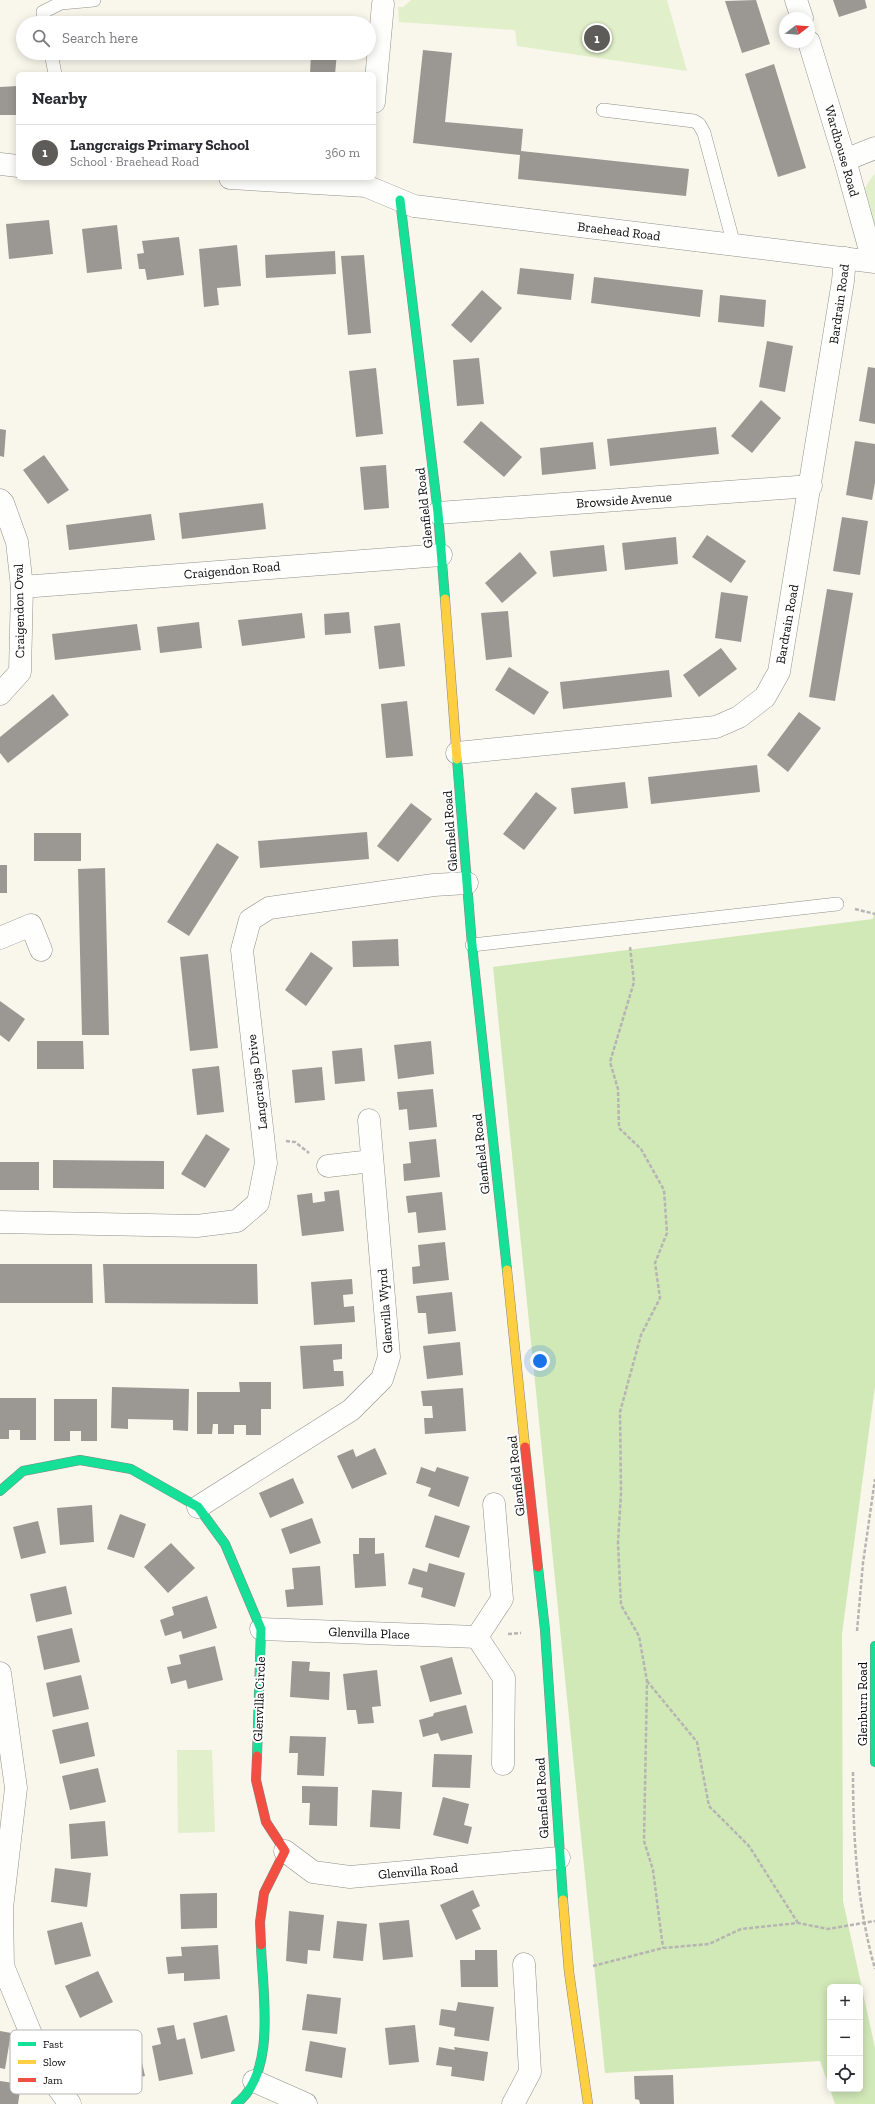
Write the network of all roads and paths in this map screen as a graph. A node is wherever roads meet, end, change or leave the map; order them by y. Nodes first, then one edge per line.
1 (94, 0) edge
2 (796, 0) edge
3 (383, 2) edge
4 (43, 12) edge
5 (800, 12) edge
6 (811, 48) edge
7 (52, 60) edge
8 (55, 72) edge
9 (376, 80) edge
10 (603, 110) dead end
11 (875, 148) edge
12 (845, 160) junction
13 (0, 164) edge
14 (16, 166) edge
15 (298, 180) edge
16 (366, 182) edge
17 (400, 200) junction
18 (734, 245) junction
19 (845, 258) junction
20 (874, 262) edge
21 (811, 486) junction
22 (0, 500) edge
23 (438, 513) junction
24 (441, 555) junction
25 (22, 587) junction
26 (0, 694) edge
27 (457, 752) junction
28 (467, 883) junction
29 (837, 904) dead end
30 (628, 928) junction
31 (0, 938) edge
32 (472, 945) junction
33 (41, 950) dead end
34 (369, 1120) dead end
35 (264, 1140) junction
36 (372, 1161) junction
37 (328, 1166) joint
38 (0, 1222) edge
39 (0, 1491) edge
40 (494, 1504) dead end
41 (198, 1507) junction
42 (261, 1629) junction
43 (545, 1630) junction
44 (477, 1637) junction
45 (875, 1646) edge
46 (0, 1674) edge
47 (647, 1681) junction
48 (875, 1762) edge
49 (503, 1764) dead end
50 (285, 1851) junction
51 (558, 1858) junction
52 (875, 1921) edge
53 (798, 1923) junction
54 (663, 1948) junction
55 (524, 1964) dead end
56 (569, 1972) junction
57 (29, 2030) edge
58 (254, 2081) junction
59 (63, 2094) edge
60 (70, 2104) edge
61 (236, 2104) edge
62 (306, 2104) edge
63 (513, 2104) edge
64 (588, 2104) edge

1 - 4 lane
2 - 5 street
3 - 9 street
6 - 12 street, Wardhouse Road
7 - 8 lane
10 - 18 lane
11 - 12 street
12 - 20 street, Wardhouse Road
13 - 14 street
15 - 16 street, Braehead Road
16 - 17 street, Braehead Road
17 - 18 street, Braehead Road
17 - 23 street, Glenfield Road
18 - 19 street, Braehead Road
19 - 20 street, Braehead Road
19 - 21 street, Bardrain Road
21 - 23 street, Browside Avenue
21 - 27 street, Bardrain Road
22 - 25 street, Craigendon Oval
23 - 24 street, Glenfield Road
24 - 25 street, Craigendon Road
24 - 27 street, Glenfield Road
25 - 26 street, Craigendon Oval
27 - 28 street, Glenfield Road
28 - 32 street, Glenfield Road
28 - 35 street, Langcraigs Drive
29 - 30 lane
30 - 32 lane
30 - 47 path
31 - 33 street
32 - 43 street, Glenfield Road
34 - 36 street, Glenvilla Wynd
35 - 37 path
35 - 38 street, Langcraigs Drive
36 - 37 street
36 - 41 street, Glenvilla Wynd
39 - 41 street, Glenvilla Circle
40 - 44 street
41 - 42 street, Glenvilla Circle
42 - 44 street, Glenvilla Place
42 - 50 street, Glenvilla Circle
43 - 44 path
43 - 51 street, Glenfield Road
44 - 49 street
45 - 48 street, Glenburn Road
46 - 57 street
47 - 53 path
47 - 54 path
50 - 51 street, Glenvilla Road
50 - 58 street
51 - 56 street, Glenfield Road
52 - 53 path
53 - 54 path
54 - 56 path
55 - 63 street
56 - 64 street, Glenfield Road
58 - 61 street
58 - 62 street
59 - 60 street

